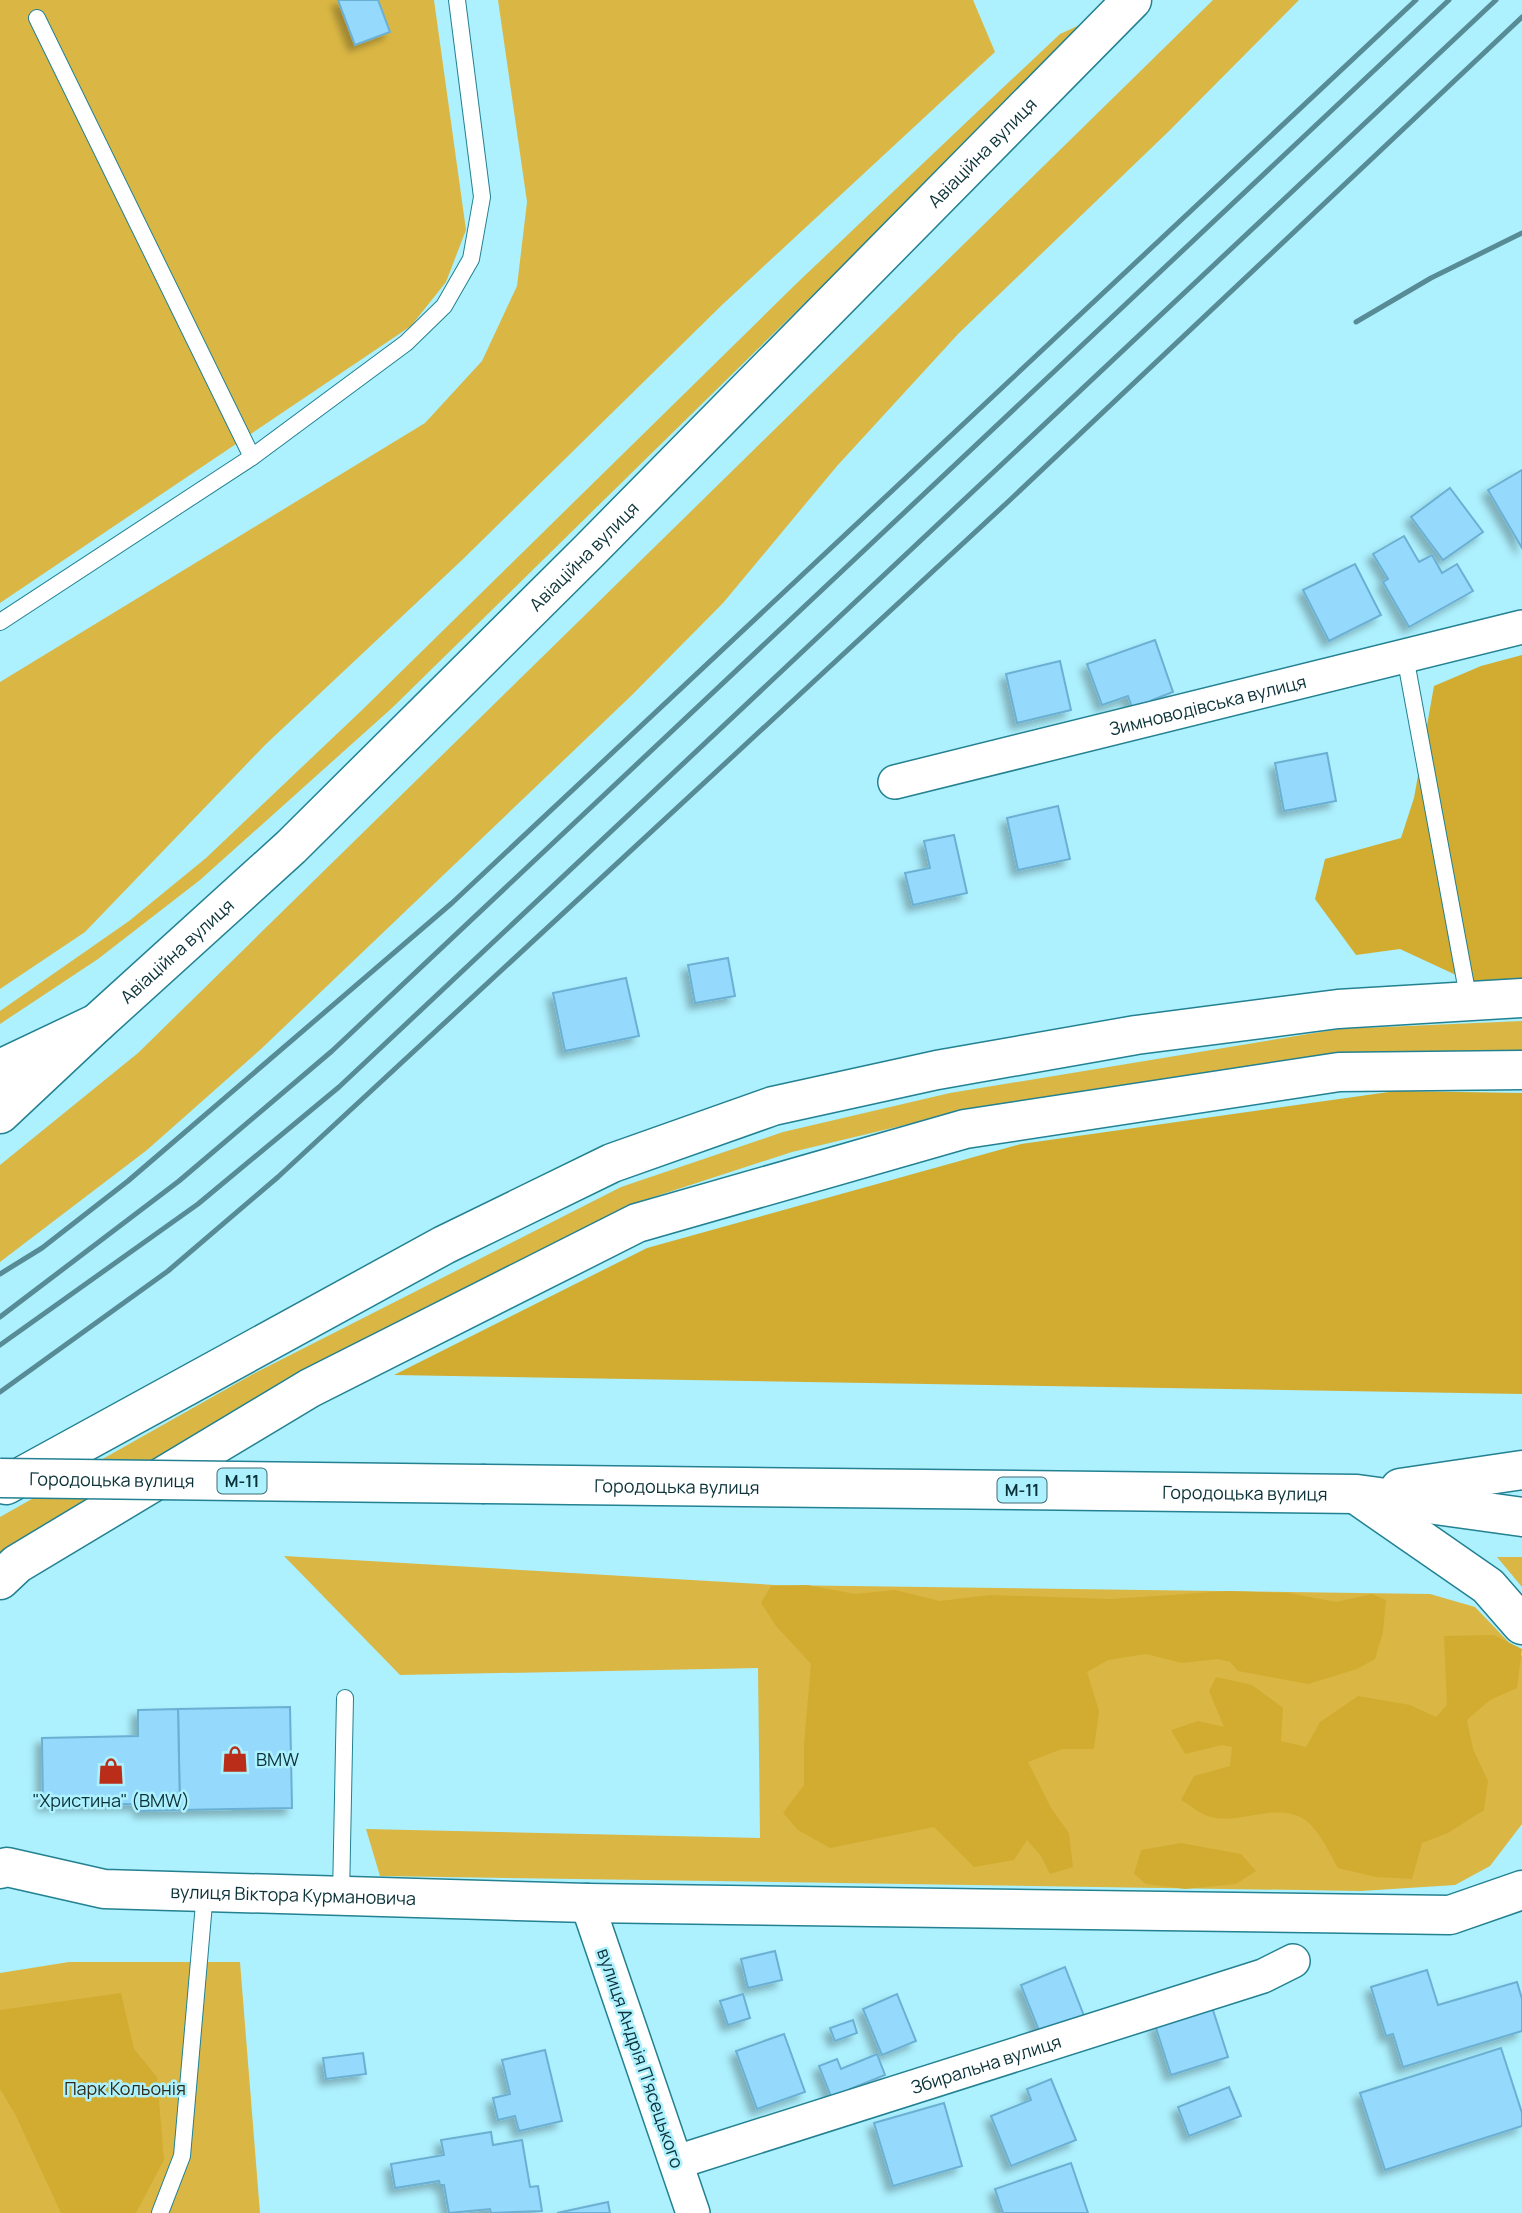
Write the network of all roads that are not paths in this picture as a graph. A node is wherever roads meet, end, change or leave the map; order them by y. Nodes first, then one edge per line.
1 (457, 0) edge
2 (1132, 0) edge
3 (37, 18) dead end
4 (252, 457) junction
5 (0, 622) edge
6 (1522, 627) edge
7 (1405, 656) junction
8 (895, 782) dead end
9 (1522, 999) edge
10 (1469, 1002) junction
11 (97, 1023) junction
12 (0, 1069) edge
13 (1522, 1070) edge
14 (0, 1114) edge
15 (1522, 1470) edge
16 (0, 1478) edge
17 (0, 1489) edge
18 (1357, 1494) junction
19 (1522, 1517) edge
20 (0, 1580) edge
21 (1522, 1625) edge
22 (345, 1698) dead end
23 (2, 1865) edge
24 (1522, 1865) edge
25 (1522, 1890) edge
26 (205, 1892) junction
27 (341, 1896) junction
28 (587, 1903) junction
29 (1450, 1915) junction
30 (1293, 1961) dead end
31 (677, 2162) junction
32 (160, 2213) edge
33 (693, 2213) edge

1 - 4 lane
2 - 11 street, Авіаційна вулиця
3 - 4 lane
4 - 5 lane
6 - 7 street, Зимноводівська вулиця
7 - 8 street, Зимноводівська вулиця
7 - 10 lane
9 - 10 street
10 - 17 street
11 - 12 street, Авіаційна вулиця
11 - 14 street
13 - 20 street
15 - 18 street, Городоцька вулиця / М-11
16 - 18 street, Городоцька вулиця / М-11, bridge
18 - 19 street, Городоцька вулиця / М-11
18 - 21 street
22 - 27 lane
23 - 26 street, вулиця Віктора Курмановича
24 - 29 street
25 - 29 street, вулиця Віктора Курмановича
26 - 27 street, вулиця Віктора Курмановича
26 - 32 lane
27 - 28 street, вулиця Віктора Курмановича
28 - 29 street, вулиця Віктора Курмановича
28 - 31 street, вулиця Андрія Пʼясецького
30 - 31 street, Збиральна вулиця
31 - 33 street, вулиця Андрія Пʼясецького

